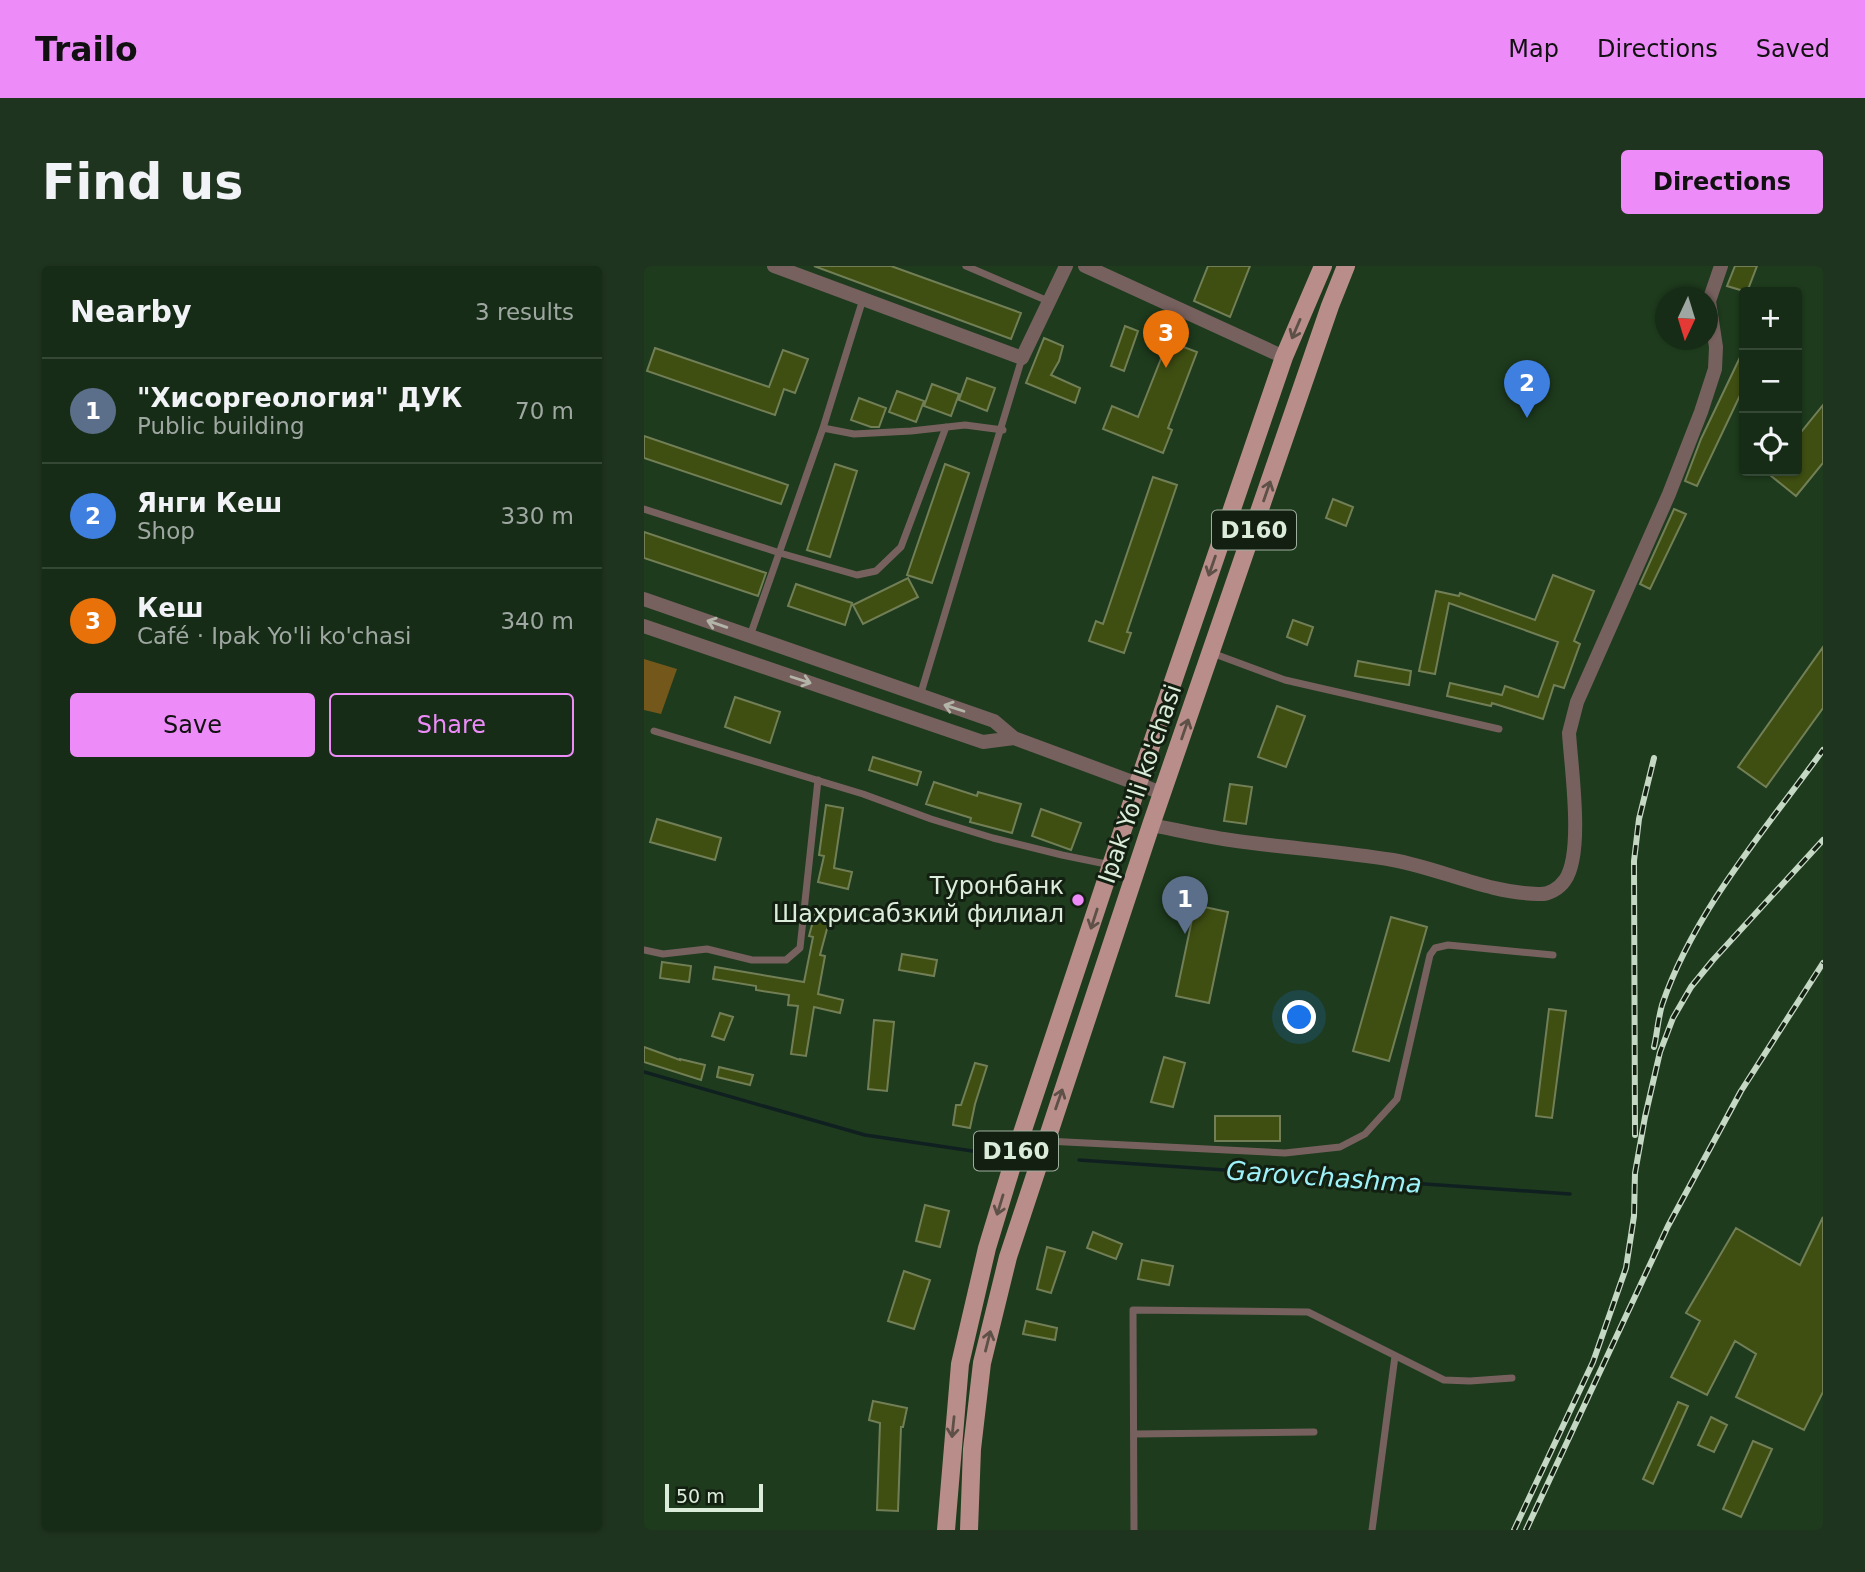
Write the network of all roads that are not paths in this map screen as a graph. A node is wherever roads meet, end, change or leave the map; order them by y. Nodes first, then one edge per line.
1 (966, 266) edge
2 (1066, 266) edge
3 (1085, 266) edge
4 (1323, 266) edge
5 (1346, 266) edge
6 (1721, 266) edge
7 (781, 267) edge
8 (863, 299) junction
9 (1049, 302) junction
10 (1284, 357) junction
11 (1023, 358) junction
12 (946, 427) junction
13 (823, 428) junction
14 (1003, 430) junction
15 (644, 509) edge
16 (780, 553) junction
17 (644, 599) edge
18 (644, 626) edge
19 (750, 636) junction
20 (1212, 653) junction
21 (920, 697) junction
22 (1499, 729) dead end
23 (654, 731) dead end
24 (1014, 738) junction
25 (818, 780) junction
26 (1138, 784) junction
27 (1162, 793) junction
28 (1151, 825) junction
29 (1112, 865) junction
30 (644, 950) edge
31 (1553, 954) dead end
32 (1045, 1141) junction
33 (1395, 1356) junction
34 (1512, 1378) dead end
35 (1314, 1432) dead end
36 (1134, 1434) junction
37 (946, 1530) edge
38 (968, 1530) edge
39 (1134, 1530) edge
40 (1372, 1530) edge

1 - 9 lane
2 - 9 street
3 - 10 street
4 -> 10 main road, Ipak Yo'li ko'chasi / D160
20 -> 5 main road, Ipak Yo'li ko'chasi / D160
6 - 28 street
7 - 8 street
8 - 11 street
8 - 13 lane
9 - 11 street
10 -> 26 main road, Ipak Yo'li ko'chasi / D160
11 - 14 lane
12 - 13 lane
12 - 14 lane
12 - 16 lane
13 - 16 lane
14 - 21 lane
15 - 16 lane
16 - 19 lane
19 -> 17 street
18 -> 24 street
19 - 21 street
20 - 22 lane
27 -> 20 main road, Ipak Yo'li ko'chasi / D160
24 -> 21 street
23 - 25 lane
24 - 26 street
25 - 29 lane
25 - 30 lane
26 - 27 street
26 - 29 main road, Ipak Yo'li ko'chasi / D160
27 - 28 main road, Ipak Yo'li ko'chasi / D160
32 -> 28 main road, Ipak Yo'li ko'chasi / D160
29 -> 37 main road, Ipak Yo'li ko'chasi / D160
31 - 32 lane
38 -> 32 main road, Ipak Yo'li ko'chasi / D160
33 - 34 lane
33 - 36 lane
33 - 40 lane
35 - 36 lane
36 - 39 lane

